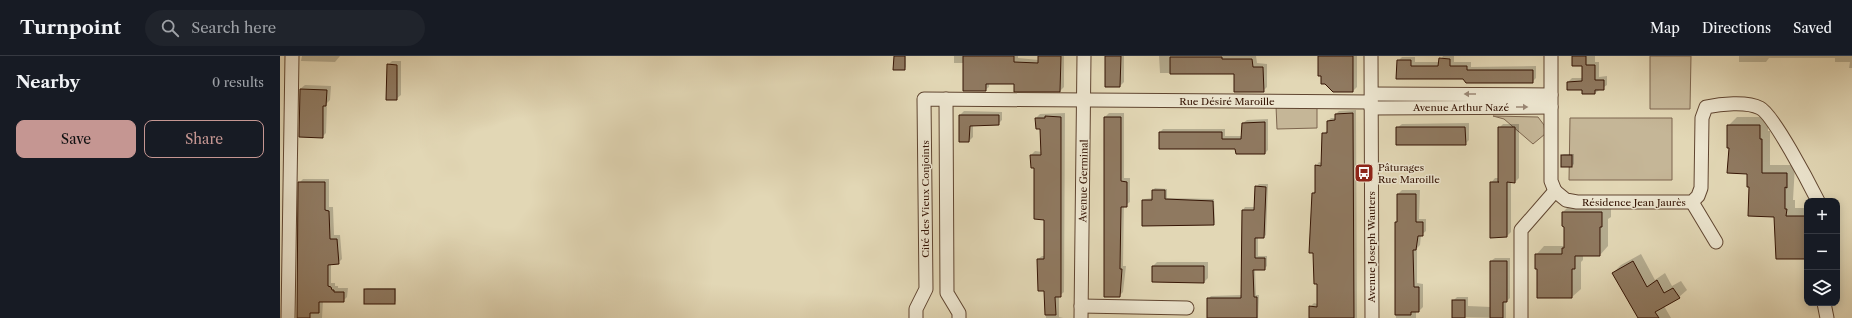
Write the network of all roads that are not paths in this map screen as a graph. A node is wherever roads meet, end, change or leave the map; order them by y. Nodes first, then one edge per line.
1 (292, 56) edge
2 (1084, 56) edge
3 (1371, 56) edge
4 (1551, 56) edge
5 (946, 99) junction
6 (1084, 100) junction
7 (1371, 101) junction
8 (1551, 101) junction
9 (1555, 191) junction
10 (1816, 198) edge
11 (1692, 202) junction
12 (1716, 242) dead end
13 (1825, 306) edge
14 (1187, 308) dead end
15 (1081, 312) edge
16 (288, 318) edge
17 (916, 318) edge
18 (959, 318) edge
19 (1372, 318) edge
20 (1521, 318) edge
21 (1827, 318) edge

1 - 16 street
2 - 6 street, Avenue Germinal
3 - 7 street, Avenue Joseph Wauters
4 - 8 street
5 - 6 street, Cité des Vieux Conjoints
5 - 17 street, Cité des Vieux Conjoints
5 - 18 street
6 - 7 street, Rue Désiré Maroille
6 - 15 street, Avenue Germinal
7 - 8 street, Avenue Arthur Nazé
7 - 19 street, Avenue Joseph Wauters
8 - 9 street
9 - 11 street, Résidence Jean Jaurès
9 - 20 street
10 - 11 street, Résidence Jean Jaurès
11 - 12 street, Résidence Jean Jaurès
13 - 21 street
14 - 15 street, Avenue Germinal

